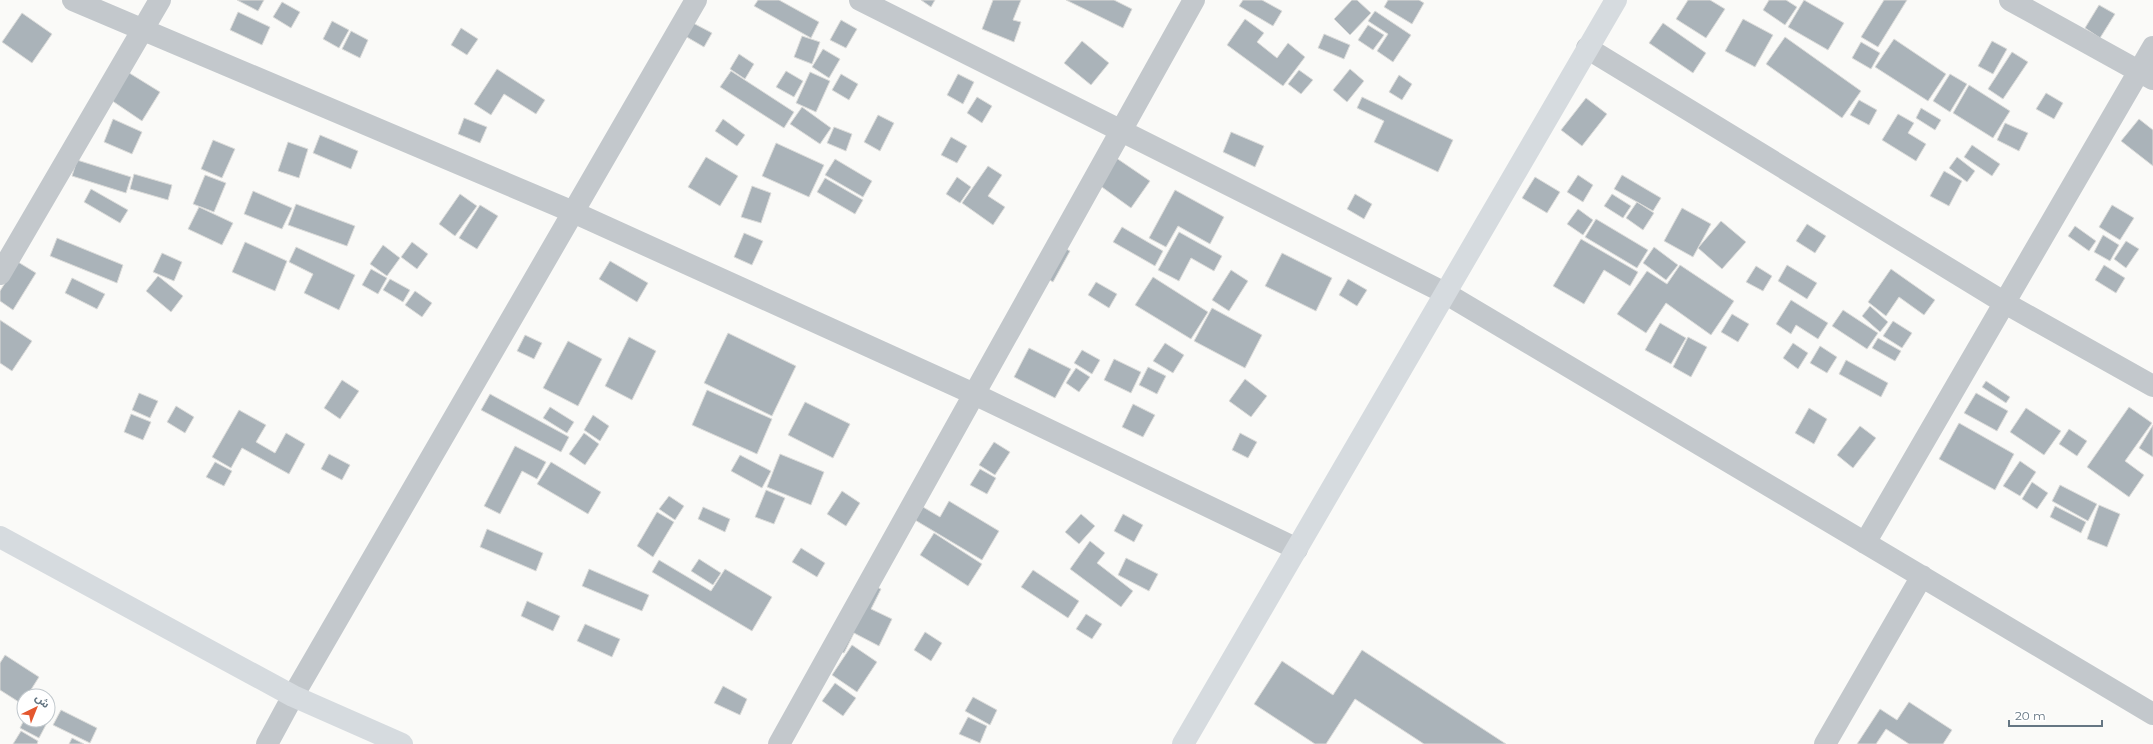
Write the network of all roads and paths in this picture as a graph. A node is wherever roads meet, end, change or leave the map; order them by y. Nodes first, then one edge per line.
1 (73, 0) edge
2 (160, 0) edge
3 (696, 0) edge
4 (860, 0) edge
5 (1194, 0) edge
6 (1616, 0) edge
7 (2010, 0) edge
8 (143, 30) junction
9 (1587, 48) junction
10 (2153, 48) edge
11 (2146, 75) edge
12 (1120, 129) junction
13 (573, 212) junction
14 (0, 274) edge
15 (1446, 293) junction
16 (2004, 303) junction
17 (2153, 386) edge
18 (974, 394) junction
19 (0, 537) edge
20 (1865, 543) junction
21 (1297, 549) junction
22 (1922, 576) junction
23 (293, 696) junction
24 (2153, 714) edge
25 (267, 744) edge
26 (402, 744) edge
27 (779, 744) edge
28 (1183, 744) edge
29 (1825, 744) edge

1 - 8 street
2 - 8 street
3 - 13 street
4 - 12 street
5 - 12 street
6 - 9 street
7 - 11 street
8 - 13 street
8 - 14 street
9 - 15 street
9 - 16 street
10 - 11 street
11 - 16 street
12 - 15 street
12 - 18 street
13 - 18 street
13 - 23 street
15 - 20 street
15 - 21 street
16 - 17 street
16 - 20 street
18 - 21 street
18 - 27 street
19 - 23 street
20 - 22 street
21 - 28 street
22 - 24 street
22 - 29 street
23 - 25 street
23 - 26 street

